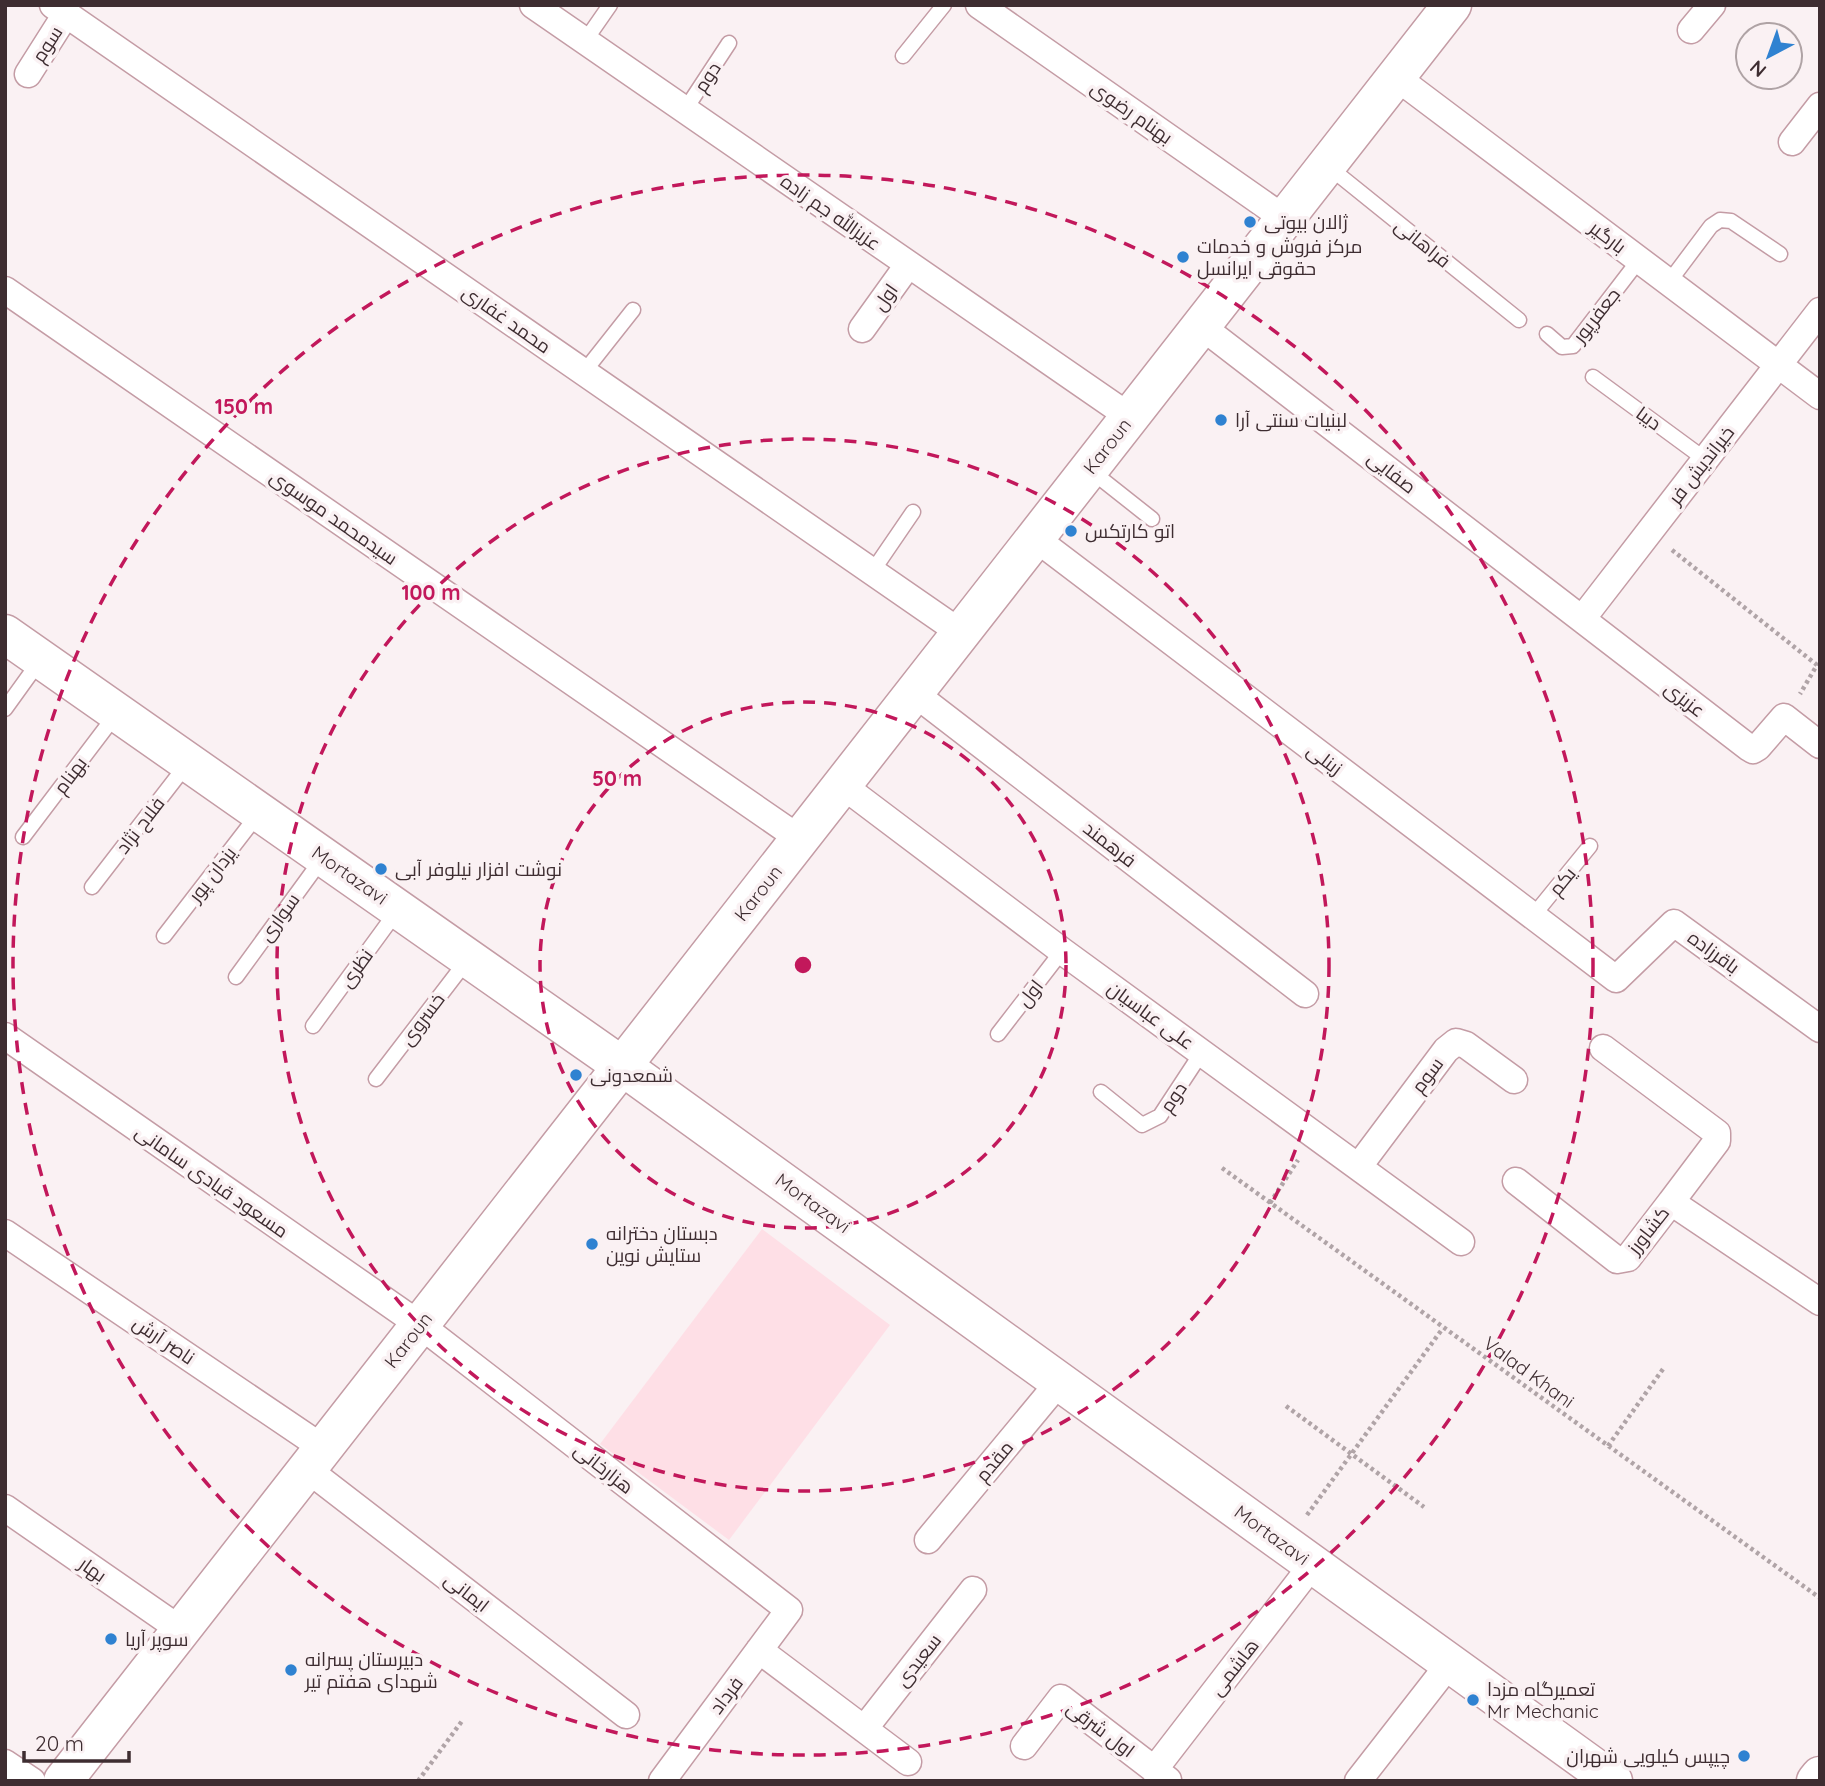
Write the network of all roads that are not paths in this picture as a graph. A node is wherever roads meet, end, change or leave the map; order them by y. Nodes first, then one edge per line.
1 (533, 5) edge
2 (610, 5) edge
3 (944, 5) edge
4 (979, 5) edge
5 (1452, 5) edge
6 (1712, 5) edge
7 (60, 10) edge
8 (1691, 30) dead end
9 (585, 41) junction
10 (729, 43) dead end
11 (903, 56) dead end
12 (28, 74) dead end
13 (1396, 77) junction
14 (1820, 106) edge
15 (685, 110) junction
16 (1792, 142) dead end
17 (1327, 165) junction
18 (1285, 219) junction
19 (1780, 254) dead end
20 (1639, 260) junction
21 (908, 265) junction
22 (1669, 282) junction
23 (5, 290) edge
24 (633, 310) dead end
25 (1820, 311) edge
26 (1518, 320) dead end
27 (1201, 326) junction
28 (862, 329) dead end
29 (1547, 334) dead end
30 (1778, 365) junction
31 (584, 373) junction
32 (1593, 377) dead end
33 (1820, 396) edge
34 (1130, 417) junction
35 (1706, 460) junction
36 (1089, 469) junction
37 (913, 512) dead end
38 (1152, 519) dead end
39 (1035, 538) junction
40 (872, 572) junction
41 (1582, 619) junction
42 (961, 633) junction
43 (5, 634) edge
44 (41, 659) junction
45 (914, 693) junction
46 (5, 709) edge
47 (117, 712) junction
48 (1820, 745) edge
49 (189, 762) junction
50 (842, 785) junction
51 (260, 812) junction
52 (23, 837) dead end
53 (800, 839) junction
54 (1590, 846) dead end
55 (323, 858) junction
56 (92, 887) dead end
57 (399, 909) junction
58 (1533, 916) junction
59 (164, 936) dead end
60 (1062, 951) junction
61 (468, 958) junction
62 (236, 977) dead end
63 (1616, 979) joint
64 (1305, 995) dead end
65 (313, 1026) dead end
66 (1820, 1029) edge
67 (998, 1034) dead end
68 (5, 1036) edge
69 (1603, 1048) dead end
70 (1202, 1052) junction
71 (622, 1066) junction
72 (376, 1079) dead end
73 (1514, 1080) dead end
74 (1101, 1092) dead end
75 (1359, 1166) junction
76 (1516, 1181) dead end
77 (1671, 1202) junction
78 (5, 1233) edge
79 (1461, 1242) dead end
80 (1820, 1302) edge
81 (420, 1325) junction
82 (1060, 1381) junction
83 (315, 1459) junction
84 (5, 1508) edge
85 (928, 1540) dead end
86 (1299, 1554) junction
87 (973, 1590) dead end
88 (789, 1610) joint
89 (181, 1630) junction
90 (759, 1650) junction
91 (1450, 1663) junction
92 (626, 1715) dead end
93 (863, 1729) junction
94 (1024, 1746) dead end
95 (908, 1762) dead end
96 (5, 1763) edge
97 (1162, 1775) edge
98 (1820, 1776) edge
99 (670, 1778) edge
100 (32, 1781) edge
101 (64, 1781) edge
102 (1358, 1781) edge
103 (1614, 1781) edge
104 (1816, 1781) edge

1 - 9 street, عزیزالله جم زاده
2 - 9 lane
3 - 11 lane
4 - 18 street, بهنام رضوی
5 - 13 main road, Karoun
6 - 8 street
7 - 12 street, سوم
7 - 31 street, محمد غفاری
9 - 15 street, عزیزالله جم زاده
10 - 15 lane, دوم
13 - 17 main road, Karoun
13 - 20 street, بارگیر
14 - 16 street
15 - 21 street, عزیزالله جم زاده
17 - 18 main road, Karoun
17 - 26 lane, فراهانی
18 - 27 main road, Karoun
19 - 22 lane
20 - 22 street, بارگیر
20 - 29 lane, جعفرپور
21 - 28 street, اول
21 - 34 street, عزیزالله جم زاده
22 - 30 street, بارگیر
23 - 53 street, سیدمحمد موسوی
24 - 31 lane
25 - 30 street, خیراندیش فر
27 - 34 main road, Karoun
27 - 41 street, صفایی
30 - 33 street, بارگیر
30 - 35 street, خیراندیش فر
31 - 40 street, محمد غفاری
32 - 35 lane, دیبا
34 - 36 main road, Karoun
35 - 41 street, خیراندیش فر
36 - 38 lane
36 - 39 main road, Karoun
37 - 40 lane
39 - 42 main road, Karoun
39 - 58 street, زینلی
40 - 42 street, محمد غفاری
41 - 48 street, عزیزی
42 - 45 main road, Karoun
43 - 44 main road, Mortazavi
44 - 46 lane
44 - 47 main road, Mortazavi
45 - 50 main road, Karoun
45 - 64 street, فرهمند
47 - 49 main road, Mortazavi
47 - 52 lane, بهنام
49 - 51 main road, Mortazavi
49 - 56 lane, فلاح نژاد
50 - 53 main road, Karoun
50 - 60 street, علی عباسیان
51 - 55 main road, Mortazavi
51 - 59 lane, یزدان پور
53 - 71 main road, Karoun
54 - 58 lane, یکم
55 - 57 main road, Mortazavi
55 - 62 lane, سواری
57 - 61 main road, Mortazavi
57 - 65 lane, نظری
58 - 63 street, زینلی
60 - 67 lane, اول
60 - 70 street, علی عباسیان
61 - 71 main road, Mortazavi
61 - 72 lane, خسروی
63 - 66 street, باقرزاده
68 - 81 street, مسعود قبادی سامانی
69 - 77 street
70 - 74 lane, دوم
70 - 75 street, علی عباسیان
71 - 81 main road, Karoun
71 - 82 main road, Mortazavi
73 - 75 street, سوم
75 - 79 street, علی عباسیان
76 - 77 street, کشاورز
77 - 80 street, کشاورز
78 - 83 street, ناصر آرش
81 - 83 main road, Karoun
81 - 88 street, هزارخانی
82 - 85 street, مقدم
82 - 86 main road, Mortazavi
83 - 89 main road, Karoun
83 - 92 street, ایمانی
84 - 89 street, بهار
86 - 91 main road, Mortazavi
86 - 97 street, هاشمی
87 - 93 street, سعیدی
88 - 90 street, فرداد
89 - 101 main road, Karoun
90 - 93 street
90 - 99 street, فرداد
91 - 102 street
91 - 103 main road, Mortazavi
93 - 95 street
94 - 97 street, اول شرقی
96 - 100 street
98 - 104 main road

